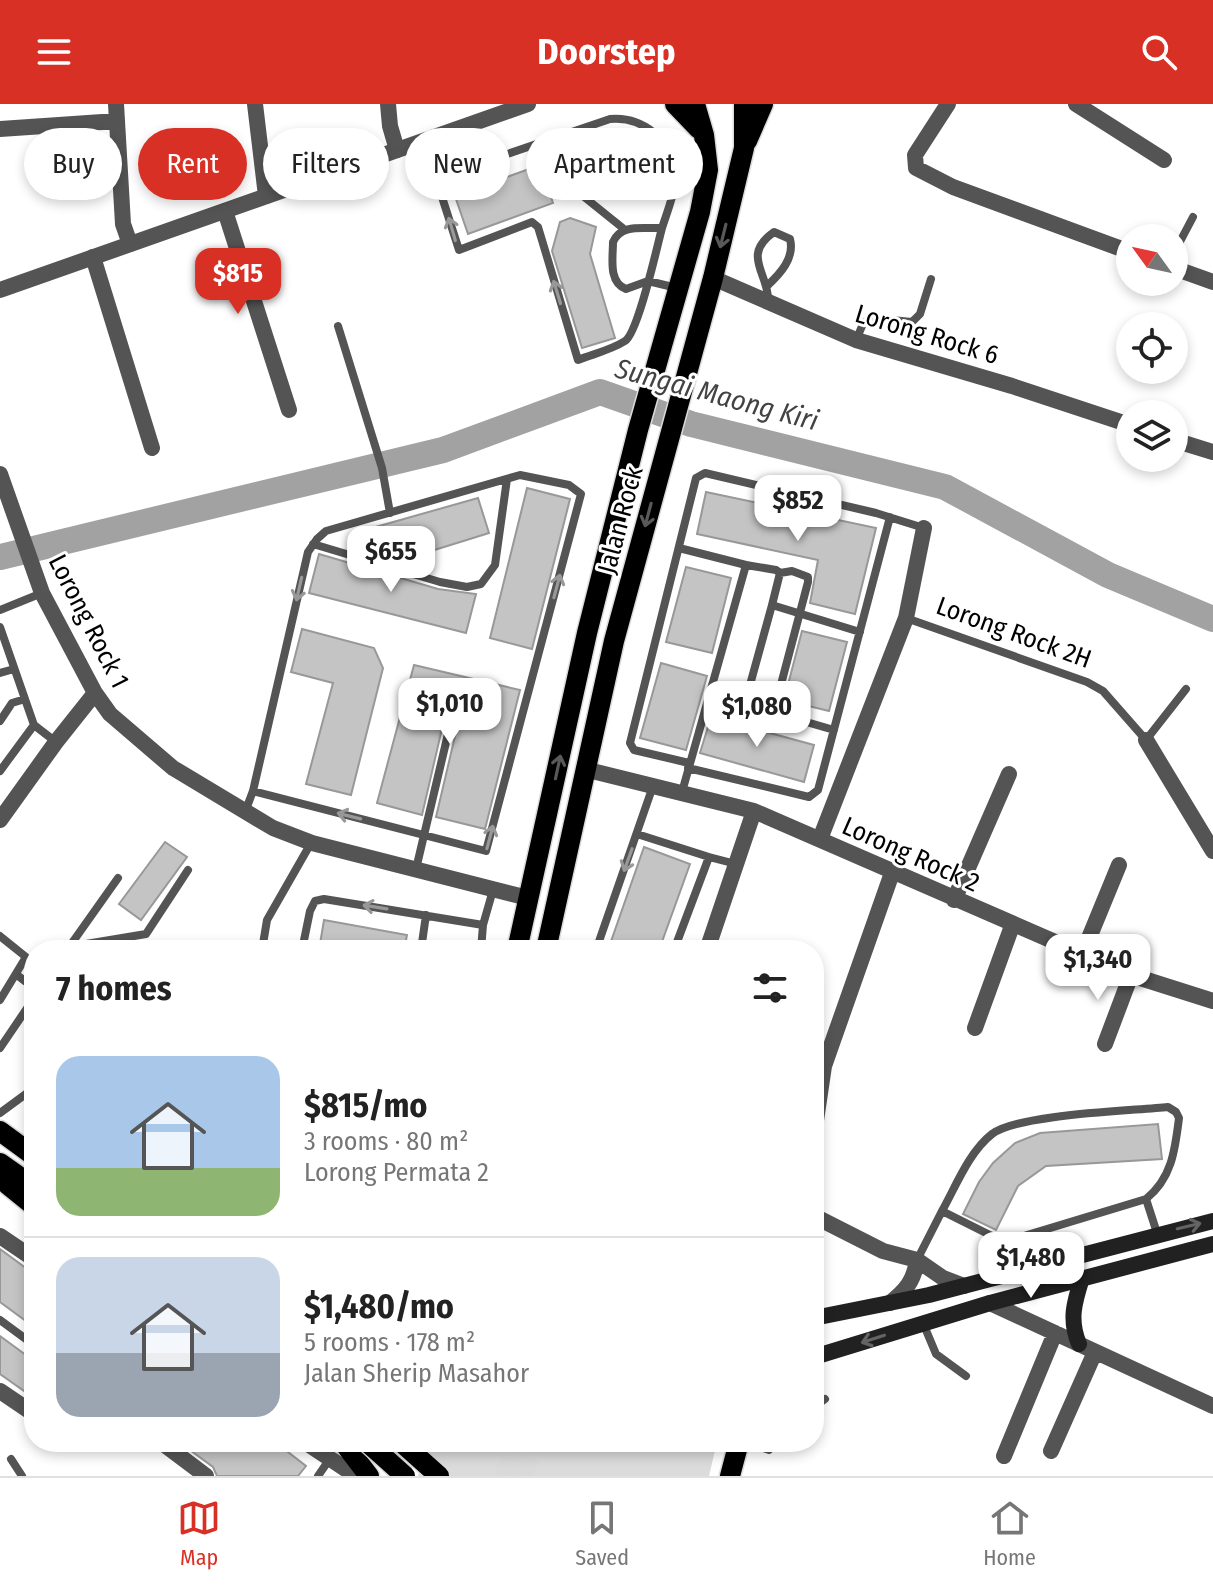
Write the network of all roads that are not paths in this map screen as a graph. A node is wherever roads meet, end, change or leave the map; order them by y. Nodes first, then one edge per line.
1 (255, 104) edge
2 (388, 104) edge
3 (528, 104) edge
4 (675, 104) edge
5 (695, 104) edge
6 (744, 104) edge
7 (763, 104) edge
8 (948, 104) edge
9 (1076, 104) edge
10 (488, 111) edge
11 (116, 113) edge
12 (450, 128) edge
13 (583, 128) edge
14 (648, 128) edge
15 (0, 129) edge
16 (704, 135) junction
17 (405, 147) edge
18 (744, 148) junction
19 (397, 150) junction
20 (389, 153) edge
21 (1164, 160) dead end
22 (263, 171) edge
23 (263, 197) edge
24 (444, 200) edge
25 (588, 200) edge
26 (669, 200) edge
27 (225, 211) junction
28 (1193, 217) dead end
29 (1188, 226) edge
30 (662, 228) junction
31 (624, 229) junction
32 (130, 244) junction
33 (1116, 247) edge
34 (93, 257) junction
35 (1188, 273) edge
36 (713, 278) junction
37 (931, 279) dead end
38 (648, 281) junction
39 (1213, 282) edge
40 (677, 288) junction
41 (0, 290) edge
42 (768, 294) junction
43 (338, 326) dead end
44 (856, 340) junction
45 (289, 410) dead end
46 (1116, 420) edge
47 (1188, 444) edge
48 (152, 448) dead end
49 (1213, 452) edge
50 (0, 474) edge
51 (507, 479) junction
52 (390, 513) junction
53 (890, 517) junction
54 (924, 528) joint
55 (313, 544) junction
56 (679, 548) junction
57 (746, 565) junction
58 (780, 573) junction
59 (42, 593) junction
60 (772, 605) junction
61 (0, 610) edge
62 (801, 614) junction
63 (906, 618) junction
64 (0, 627) edge
65 (860, 632) junction
66 (14, 669) junction
67 (0, 673) edge
68 (1186, 689) dead end
69 (95, 693) junction
70 (710, 694) junction
71 (457, 696) dead end
72 (25, 699) junction
73 (745, 703) junction
74 (774, 711) junction
75 (0, 721) edge
76 (34, 725) junction
77 (834, 730) junction
78 (1146, 740) junction
79 (56, 742) junction
80 (689, 766) junction
81 (584, 769) junction
82 (0, 771) edge
83 (1009, 774) dead end
84 (653, 786) junction
85 (253, 791) junction
86 (682, 792) junction
87 (754, 811) junction
88 (245, 812) junction
89 (0, 820) edge
90 (637, 834) junction
91 (425, 835) junction
92 (820, 839) junction
93 (312, 843) junction
94 (1213, 851) edge
95 (709, 857) junction
96 (737, 865) junction
97 (1119, 865) dead end
98 (188, 870) dead end
99 (415, 870) junction
100 (892, 873) junction
101 (118, 878) dead end
102 (493, 889) junction
103 (528, 898) junction
104 (954, 900) junction
105 (426, 915) junction
106 (483, 925) junction
107 (1012, 926) junction
108 (0, 936) edge
109 (74, 940) edge
110 (110, 940) edge
111 (264, 940) edge
112 (304, 940) edge
113 (422, 940) edge
114 (482, 940) edge
115 (521, 940) edge
116 (551, 940) edge
117 (600, 940) edge
118 (678, 940) edge
119 (711, 940) edge
120 (24, 955) edge
121 (1082, 955) junction
122 (24, 961) edge
123 (17, 975) junction
124 (1131, 975) junction
125 (24, 980) edge
126 (0, 1000) edge
127 (1213, 1001) edge
128 (24, 1011) edge
129 (975, 1028) dead end
130 (2, 1041) edge
131 (1105, 1044) dead end
132 (824, 1066) edge
133 (24, 1095) edge
134 (0, 1113) edge
135 (4, 1134) edge
136 (24, 1140) edge
137 (24, 1149) edge
138 (0, 1165) edge
139 (24, 1181) edge
140 (24, 1198) edge
141 (1146, 1199) junction
142 (942, 1211) junction
143 (824, 1221) edge
144 (1213, 1221) edge
145 (1157, 1233) junction
146 (0, 1236) edge
147 (1213, 1244) edge
148 (24, 1252) edge
149 (917, 1260) junction
150 (1082, 1278) junction
151 (964, 1286) junction
152 (890, 1303) junction
153 (990, 1303) junction
154 (824, 1316) edge
155 (0, 1320) edge
156 (923, 1323) junction
157 (1055, 1333) junction
158 (24, 1338) edge
159 (1087, 1348) junction
160 (824, 1354) edge
161 (966, 1376) dead end
162 (0, 1391) edge
163 (1213, 1406) edge
164 (24, 1407) edge
165 (1051, 1451) dead end
166 (186, 1452) edge
167 (318, 1452) edge
168 (341, 1452) edge
169 (348, 1452) edge
170 (378, 1452) edge
171 (408, 1452) edge
172 (412, 1452) edge
173 (736, 1452) edge
174 (1004, 1456) dead end
175 (11, 1459) dead end
176 (329, 1460) junction
177 (359, 1475) edge
178 (22, 1476) edge
179 (204, 1476) edge
180 (318, 1476) edge
181 (404, 1476) edge
182 (439, 1476) edge
183 (730, 1476) edge

1 - 22 street
2 - 19 street
3 - 10 street
4 - 16 main road
5 - 16 main road, Jalan Rock
6 - 18 main road, Jalan Rock
7 - 18 main road
8 - 33 street
9 - 21 street
10 - 12 street
11 - 15 street
11 - 32 street
13 - 14 lane
16 - 40 main road, Jalan Rock
17 - 19 street
18 -> 36 main road, Jalan Rock
19 - 20 street
23 - 27 street
38 -> 24 lane
25 - 31 lane
26 - 30 lane
27 - 32 street
27 - 45 street
28 - 29 lane
30 - 31 lane
30 - 38 lane
31 - 38 lane
32 - 34 street
34 - 41 street
34 - 48 street
35 - 39 street
36 - 42 street, Lorong Rock 6
36 -> 81 main road, Jalan Rock
37 - 44 lane
38 - 40 lane
103 -> 40 main road, Jalan Rock
42 - 42 lane
42 - 44 street, Lorong Rock 6
43 - 52 lane
44 - 46 street, Lorong Rock 6
47 - 49 street
50 - 59 street, Lorong Rock 1
51 - 52 lane
51 - 55 lane
91 -> 51 lane
52 - 55 lane
53 - 54 lane
53 - 56 lane
53 - 65 lane
54 - 63 street
55 -> 85 lane
56 - 57 lane
56 - 80 lane
57 - 58 lane
57 - 70 lane
58 - 60 lane
58 - 62 lane
59 - 61 lane
59 - 69 street, Lorong Rock 1
60 - 62 lane
60 - 73 lane
62 - 65 lane
62 - 74 lane
63 - 78 lane, Lorong Rock 2H
63 - 92 street
64 - 66 lane
65 - 77 lane
66 - 67 lane
66 - 72 lane
68 - 78 lane
69 - 79 street
69 - 88 street, Lorong Rock 1
70 - 73 lane
70 - 80 lane
71 - 91 lane
72 - 75 lane
72 - 76 lane
73 - 74 lane
74 - 77 lane
76 - 79 lane
76 - 82 lane
77 - 80 lane
78 - 94 street, Lorong Rock 2H
79 - 89 street
80 - 86 lane
81 - 84 street, Lorong Rock 2
81 - 116 main road, Jalan Rock
83 - 104 street
84 - 86 street, Lorong Rock 2
84 - 90 lane
85 - 88 lane
91 -> 85 lane
86 - 87 street, Lorong Rock 2
87 - 92 street, Lorong Rock 2
87 - 96 street
88 - 93 street, Lorong Rock 1
90 - 95 lane
90 -> 117 lane
91 - 99 lane
92 - 100 street, Lorong Rock 2
93 - 99 street, Lorong Rock 1
93 - 111 lane
95 - 96 lane
95 - 118 lane
96 - 119 street
97 - 121 street
98 - 110 lane
99 - 102 street, Lorong Rock 1
100 - 104 street, Lorong Rock 2
100 - 132 street
101 - 109 lane
102 - 103 street, Lorong Rock 1
102 - 106 lane
103 - 115 main road, Jalan Rock
104 - 107 street, Lorong Rock 2
105 - 106 lane
105 -> 112 lane
105 - 113 lane
106 - 114 lane
107 - 121 street, Lorong Rock 2
107 - 129 street
108 - 120 lane
121 - 124 street, Lorong Rock 2
122 - 123 lane
123 - 125 lane
123 - 126 lane
124 - 127 street, Lorong Rock 2
124 - 131 street
128 - 130 lane
133 - 134 lane
135 - 136 main road
135 - 137 main road
138 - 139 main road
138 - 140 main road
141 - 142 lane
141 - 142 lane
141 - 145 lane
142 - 149 lane
143 - 149 street
145 -> 144 main road
145 - 151 main road
146 - 148 street
147 - 150 main road
149 - 151 street
149 - 152 street
150 - 153 main road
150 - 159 main road
151 - 152 main road
152 - 154 main road
153 - 156 main road
153 - 157 street
155 - 158 lane
156 -> 160 main road
156 - 161 lane
157 - 159 street
157 - 174 street
159 - 163 street
159 - 165 street
162 - 164 street
166 - 179 street
167 - 176 street
168 - 177 street
169 - 177 main road
170 - 181 main road, bridge
171 - 181 main road
172 - 182 main road, bridge
173 - 183 main road
175 - 178 lane
176 - 177 street
176 - 180 lane

